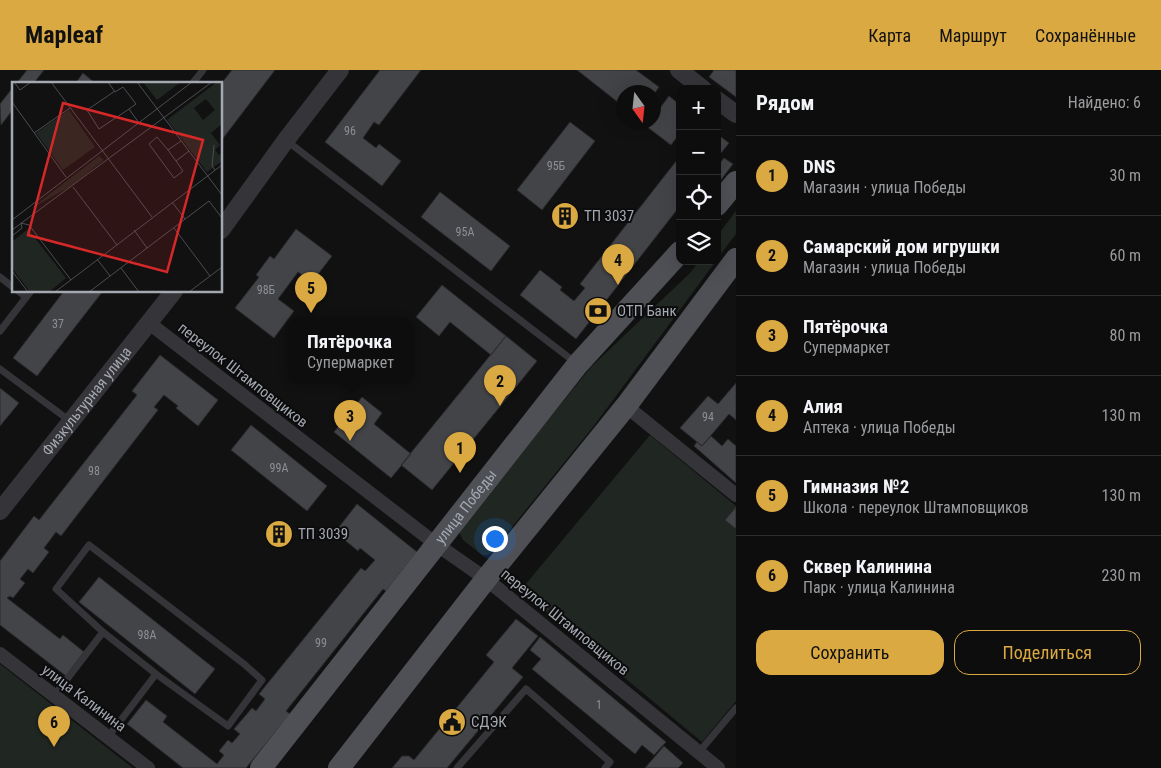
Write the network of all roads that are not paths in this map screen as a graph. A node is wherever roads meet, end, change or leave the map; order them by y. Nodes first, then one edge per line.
1 (203, 70) edge
2 (340, 70) edge
3 (679, 70) edge
4 (194, 82) edge
5 (698, 85) edge
6 (721, 103) edge
7 (736, 114) edge
8 (286, 140) junction
9 (736, 182) edge
10 (721, 200) edge
11 (222, 229) edge
12 (676, 256) edge
13 (736, 259) edge
14 (0, 277) edge
15 (12, 286) edge
16 (173, 292) edge
17 (29, 294) edge
18 (149, 323) junction
19 (0, 331) edge
20 (578, 364) junction
21 (0, 369) edge
22 (626, 406) junction
23 (71, 422) junction
24 (736, 495) edge
25 (0, 511) edge
26 (436, 544) junction
27 (486, 579) junction
28 (103, 632) junction
29 (0, 654) edge
30 (156, 674) junction
31 (54, 696) junction
32 (736, 708) edge
33 (108, 737) junction
34 (699, 752) junction
35 (148, 768) edge
36 (261, 768) edge
37 (340, 768) edge
38 (457, 768) edge
39 (605, 768) edge
40 (718, 768) edge

1 - 4 lane
2 - 8 street
3 - 5 street
6 - 7 street
8 - 11 street
8 - 20 lane
9 - 10 main road
12 - 20 main road, улица Победы
13 - 22 main road
14 - 15 lane
16 - 18 street, Физкультурная улица
17 - 19 lane
18 - 23 street, Физкультурная улица
18 - 26 street, переулок Штамповщиков
20 - 26 main road, улица Победы
21 - 23 lane
22 - 24 street
22 - 27 main road
23 - 25 street, Физкультурная улица
26 - 27 street, переулок Штамповщиков
26 - 36 main road, улица Победы
27 - 34 street, переулок Штамповщиков
27 - 37 main road
28 - 30 lane
28 - 30 lane
28 - 31 lane
29 - 31 street, улица Калинина
30 - 33 lane
31 - 33 street, улица Калинина
32 - 34 lane
33 - 35 street, улица Калинина
34 - 40 street, переулок Штамповщиков
38 - 39 lane

